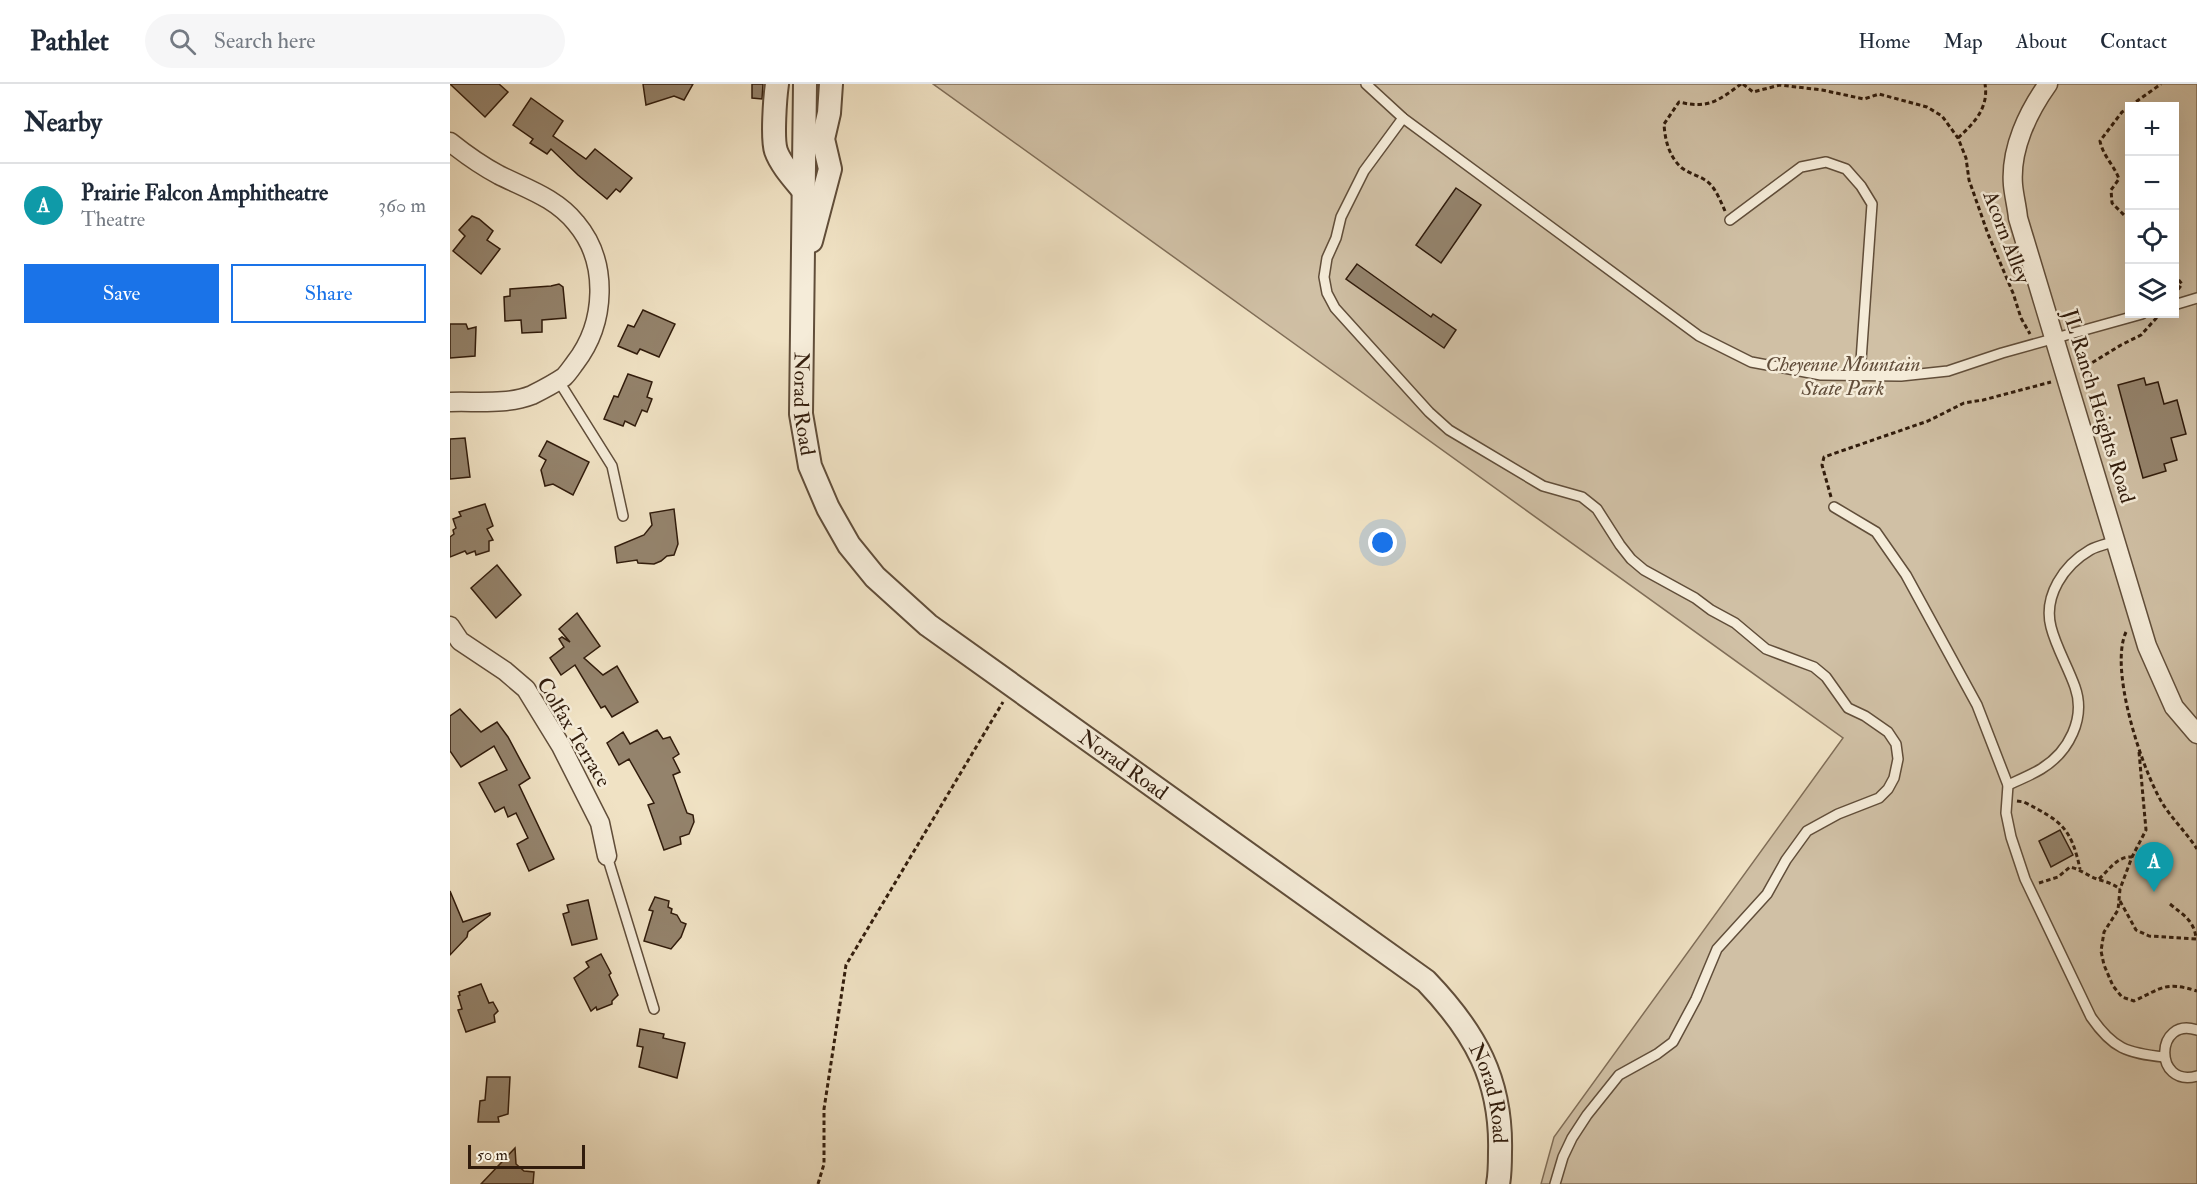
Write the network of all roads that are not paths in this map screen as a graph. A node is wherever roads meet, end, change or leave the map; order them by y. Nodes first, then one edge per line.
1 (777, 84) edge
2 (805, 84) edge
3 (831, 84) edge
4 (1366, 84) edge
5 (2048, 84) edge
6 (1403, 118) junction
7 (450, 142) edge
8 (803, 190) junction
9 (1730, 220) road end
10 (2197, 298) edge
11 (2179, 304) edge
12 (801, 310) junction
13 (2128, 318) edge
14 (2055, 339) junction
15 (1860, 375) junction
16 (558, 380) junction
17 (450, 402) edge
18 (1834, 507) road end
19 (623, 516) dead end
20 (2116, 541) junction
21 (450, 626) edge
22 (2197, 734) edge
23 (2008, 785) junction
24 (608, 856) joint
25 (654, 1009) dead end
26 (2197, 1030) edge
27 (2164, 1057) junction
28 (2197, 1076) edge
29 (1498, 1184) edge
30 (1555, 1184) edge

1 - 8 street
2 - 8 street, Norad Road
3 - 12 street, Norad Road
4 - 6 lane
5 - 14 street, JL Ranch Heights Road
6 - 15 lane
6 - 30 lane
7 - 16 street
8 - 12 street, Norad Road
9 - 15 lane
10 - 11 lane
12 - 29 street, Norad Road
13 - 14 lane
14 - 15 lane
14 - 20 street, JL Ranch Heights Road
16 - 17 street
16 - 19 lane
18 - 23 lane
20 - 22 street, JL Ranch Heights Road
20 - 23 lane
21 - 24 street, Colfax Terrace
23 - 27 lane
24 - 25 lane
26 - 27 lane
27 - 28 lane

